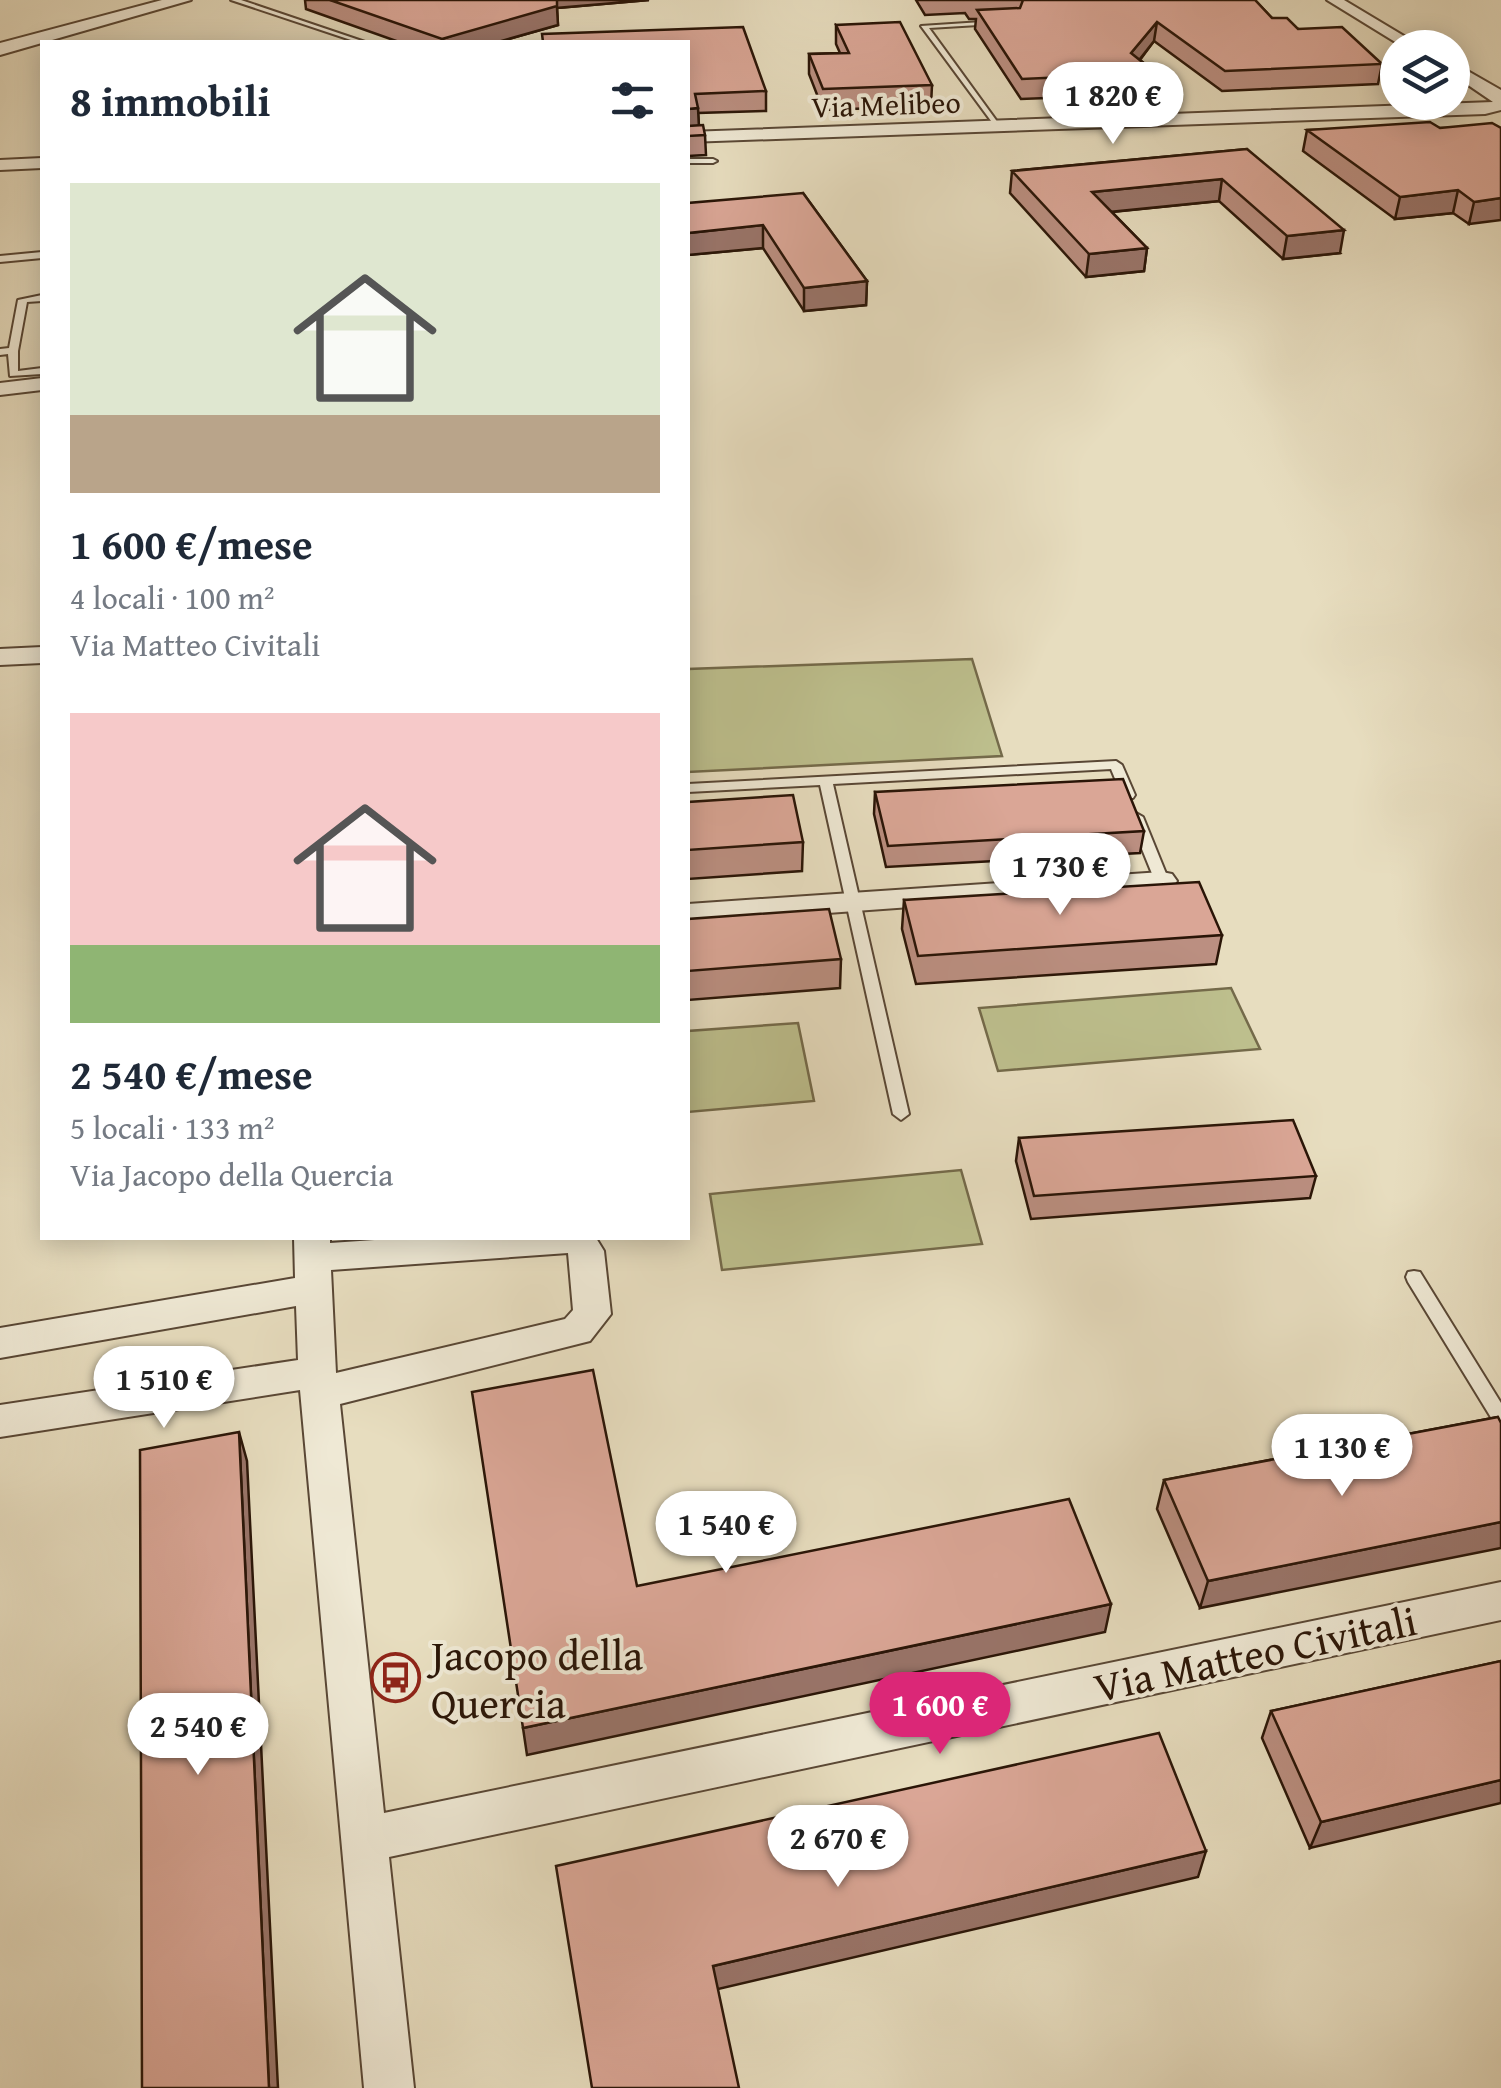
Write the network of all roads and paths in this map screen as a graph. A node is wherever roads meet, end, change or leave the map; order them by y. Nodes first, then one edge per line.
1 (182, 0) edge
2 (234, 0) edge
3 (1334, 0) edge
4 (999, 22) edge
5 (1386, 30) edge
6 (356, 40) edge
7 (0, 49) edge
8 (1470, 79) edge
9 (1501, 99) edge
10 (997, 128) junction
11 (690, 137) edge
12 (712, 161) dead end
13 (690, 162) edge
14 (40, 163) edge
15 (0, 165) edge
16 (40, 256) edge
17 (0, 259) edge
18 (40, 298) edge
19 (13, 351) junction
20 (0, 352) edge
21 (40, 371) edge
22 (40, 384) edge
23 (0, 389) edge
24 (40, 655) edge
25 (0, 657) edge
26 (826, 783) junction
27 (690, 788) edge
28 (1162, 881) joint
29 (852, 902) junction
30 (690, 914) edge
31 (901, 1114) dead end
32 (311, 1262) edge
33 (1414, 1278) dead end
34 (0, 1343) edge
35 (318, 1382) junction
36 (1501, 1418) edge
37 (0, 1421) edge
38 (1501, 1601) edge
39 (364, 1840) junction
40 (389, 2088) edge

1 - 7 street
2 - 6 lane
3 - 5 street
4 - 10 lane
8 - 9 street, Via Melibeo
9 - 10 street, Via Melibeo
10 - 11 street, Via Melibeo
12 - 13 lane
14 - 15 street
16 - 17 lane
18 - 19 lane
19 - 20 lane
19 - 21 lane
22 - 23 street
24 - 25 street
26 - 27 lane
26 - 28 lane
26 - 29 lane
28 - 29 street
29 - 30 street
29 - 31 lane
32 - 34 street
32 - 35 street
32 - 35 street
33 - 36 lane
35 - 37 street
35 - 39 street
38 - 39 street, Via Matteo Civitali
39 - 40 street

